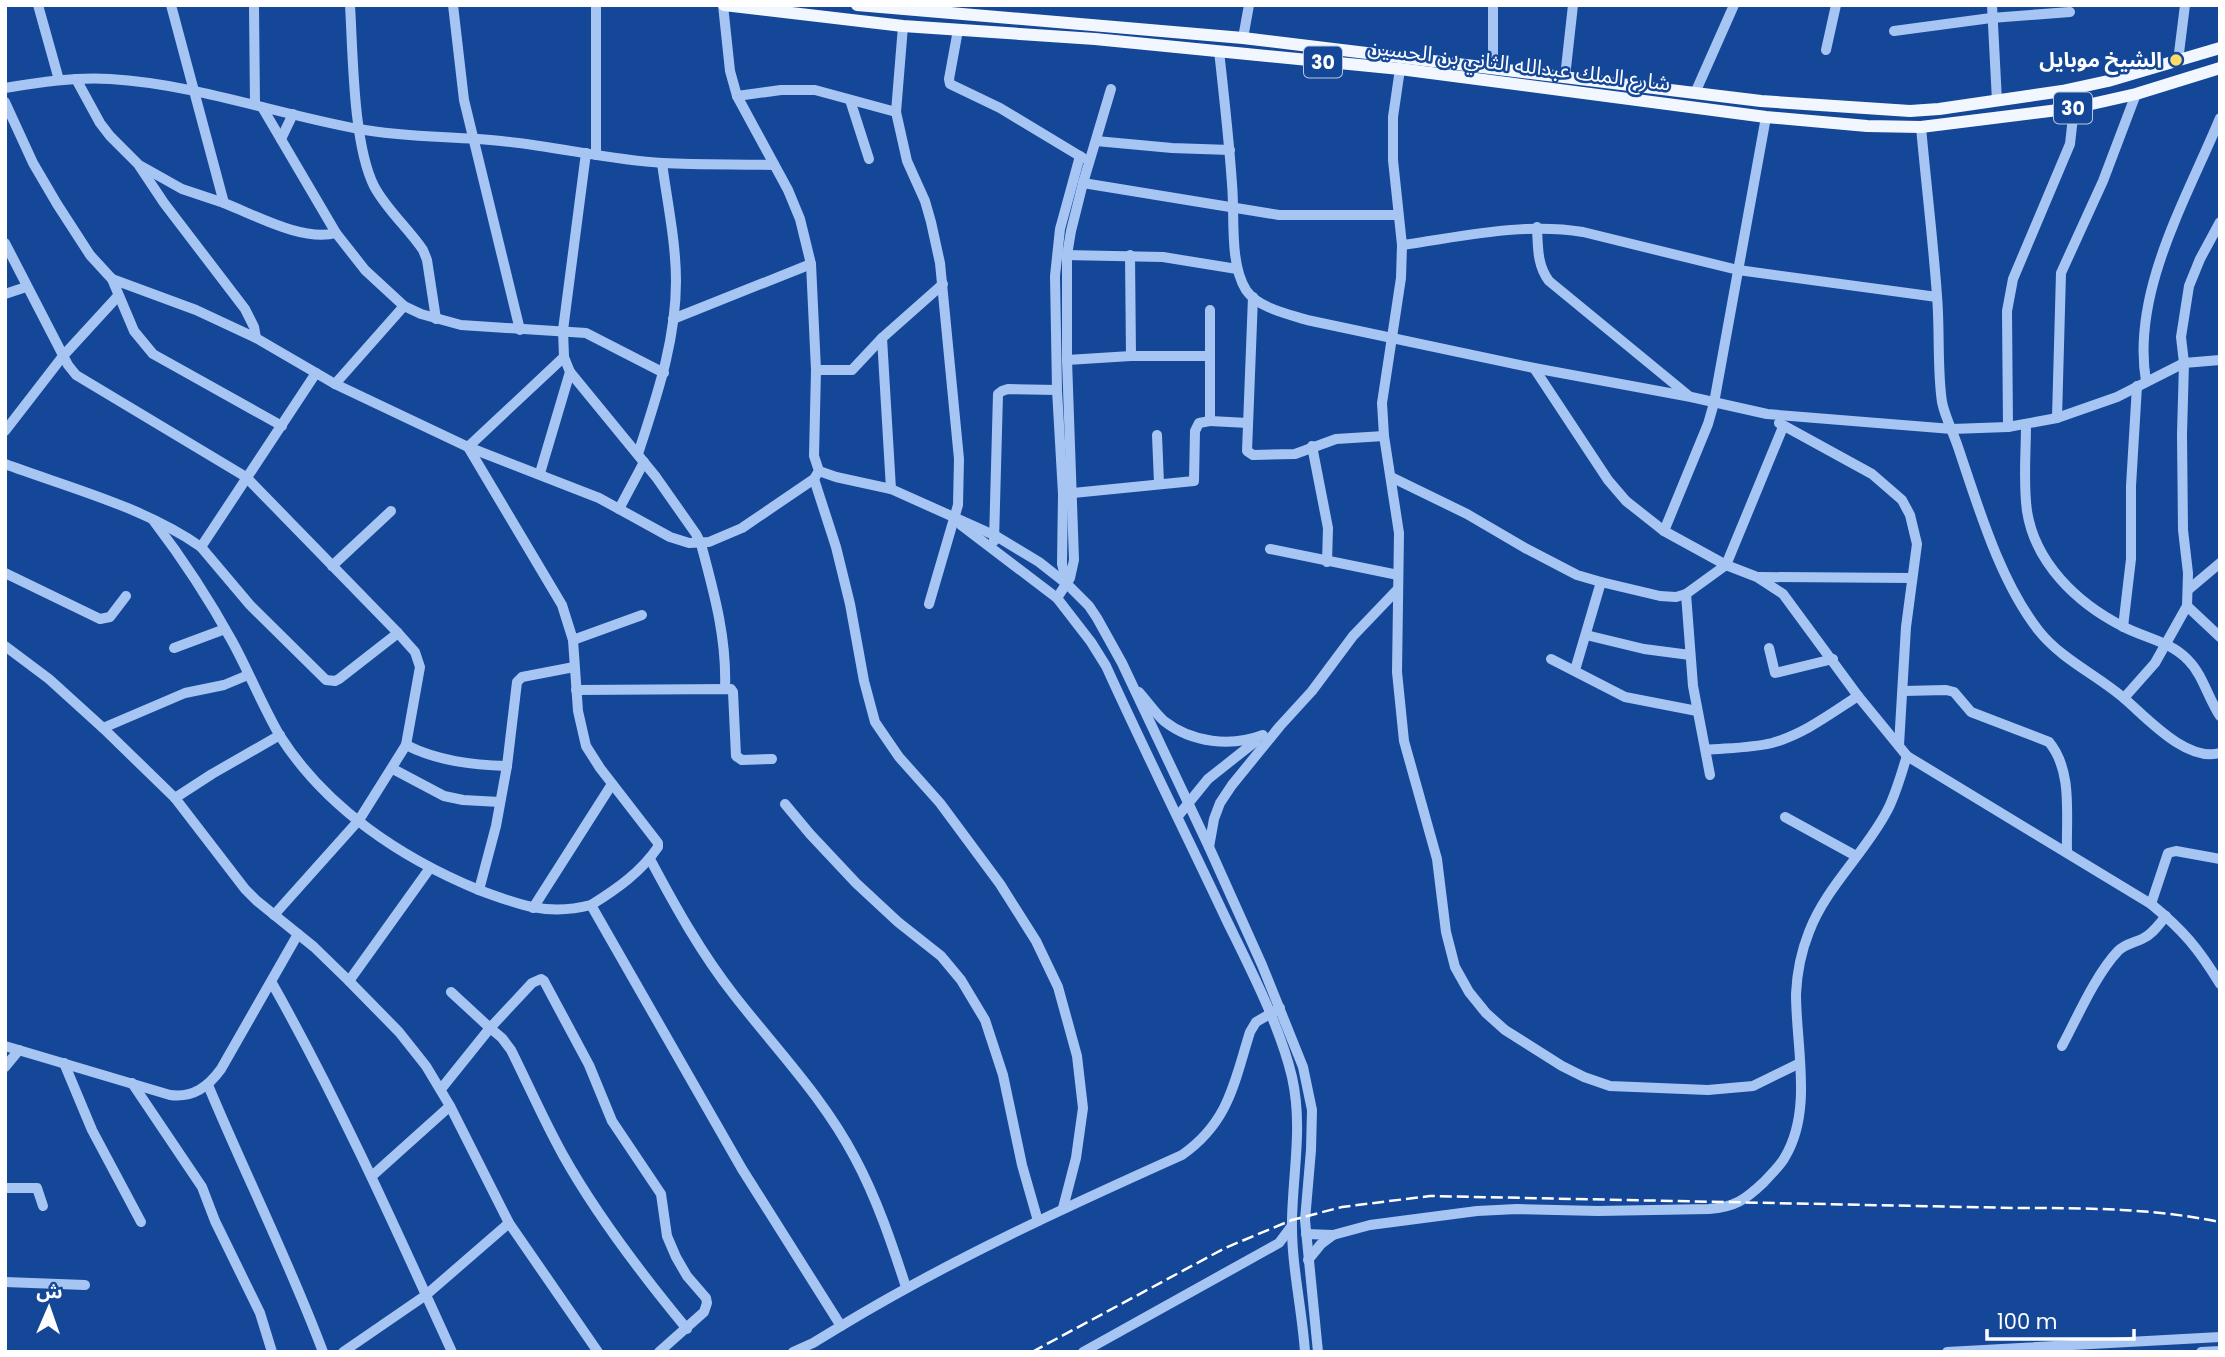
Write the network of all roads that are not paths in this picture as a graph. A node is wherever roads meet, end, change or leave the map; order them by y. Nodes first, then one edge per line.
1 (38, 5) edge
2 (171, 5) edge
3 (350, 5) edge
4 (453, 5) edge
5 (596, 5) edge
6 (724, 5) edge
7 (857, 5) edge
8 (1010, 5) edge
9 (1249, 5) edge
10 (1493, 5) edge
11 (1573, 5) edge
12 (1734, 5) edge
13 (1836, 5) edge
14 (1992, 5) edge
15 (2185, 5) edge
16 (880, 6) edge
17 (254, 7) dead end
18 (964, 10) edge
19 (2070, 12) dead end
20 (1991, 18) junction
21 (1007, 19) junction
22 (904, 26) junction
23 (958, 30) junction
24 (1894, 31) dead end
25 (1243, 38) junction
26 (2220, 48) edge
27 (1826, 50) dead end
28 (1219, 51) junction
29 (2178, 61) junction
30 (2220, 68) edge
31 (1399, 69) junction
32 (1493, 69) junction
33 (1565, 77) junction
34 (76, 79) junction
35 (59, 80) junction
36 (5, 88) edge
37 (1111, 89) dead end
38 (193, 91) junction
39 (1628, 91) junction
40 (1695, 93) junction
41 (2136, 94) junction
42 (737, 96) junction
43 (1666, 96) junction
44 (850, 100) junction
45 (1997, 101) junction
46 (5, 102) edge
47 (258, 106) junction
48 (2074, 108) junction
49 (896, 112) junction
50 (293, 114) junction
51 (1766, 117) junction
52 (2220, 118) edge
53 (1921, 127) junction
54 (359, 130) junction
55 (473, 138) junction
56 (281, 139) junction
57 (1097, 141) junction
58 (1230, 150) junction
59 (591, 154) junction
60 (869, 159) dead end
61 (1085, 159) junction
62 (662, 163) junction
63 (138, 164) junction
64 (774, 165) junction
65 (1083, 183) junction
66 (224, 203) junction
67 (1234, 208) junction
68 (1398, 215) junction
69 (2220, 222) edge
70 (1537, 228) junction
71 (337, 233) junction
72 (5, 243) edge
73 (1402, 245) junction
74 (1062, 255) junction
75 (1130, 255) junction
76 (811, 264) junction
77 (1237, 269) junction
78 (1738, 270) junction
79 (112, 279) junction
80 (943, 284) junction
81 (26, 287) junction
82 (5, 294) edge
83 (118, 296) junction
84 (1253, 297) junction
85 (1937, 297) junction
86 (404, 306) junction
87 (1210, 310) dead end
88 (436, 319) junction
89 (673, 319) junction
90 (520, 330) junction
91 (563, 330) junction
92 (1392, 337) junction
93 (256, 338) junction
94 (883, 338) junction
95 (64, 356) junction
96 (1131, 356) junction
97 (1210, 356) junction
98 (564, 357) junction
99 (1067, 360) junction
100 (2220, 360) edge
101 (2184, 363) junction
102 (1534, 368) junction
103 (816, 370) junction
104 (570, 372) junction
105 (316, 373) junction
106 (664, 373) junction
107 (335, 384) junction
108 (2141, 384) junction
109 (1057, 390) junction
110 (1691, 397) junction
111 (1714, 403) junction
112 (1767, 414) junction
113 (2057, 418) junction
114 (1210, 421) junction
115 (1248, 423) junction
116 (2026, 425) junction
117 (282, 426) junction
118 (1783, 427) junction
119 (2008, 427) junction
120 (1952, 429) junction
121 (5, 431) edge
122 (1157, 435) dead end
123 (1384, 436) junction
124 (1312, 446) junction
125 (468, 447) junction
126 (641, 458) junction
127 (5, 464) edge
128 (540, 473) junction
129 (817, 475) junction
130 (246, 477) junction
131 (1391, 477) junction
132 (1159, 483) junction
133 (891, 489) junction
134 (1073, 493) junction
135 (619, 509) junction
136 (391, 511) dead end
137 (954, 519) junction
138 (153, 520) junction
139 (1664, 531) junction
140 (996, 536) junction
141 (701, 544) junction
142 (201, 547) junction
143 (992, 548) junction
144 (1270, 549) dead end
145 (1327, 562) junction
146 (2220, 562) edge
147 (1726, 565) junction
148 (332, 566) junction
149 (5, 573) edge
150 (1398, 575) junction
151 (1757, 577) junction
152 (1912, 578) junction
153 (1601, 582) junction
154 (1067, 584) junction
155 (1397, 590) junction
156 (2188, 590) junction
157 (1686, 594) junction
158 (126, 596) dead end
159 (1057, 598) junction
160 (929, 604) dead end
161 (2187, 606) junction
162 (642, 615) dead end
163 (2123, 627) junction
164 (225, 629) junction
165 (398, 634) junction
166 (1586, 635) junction
167 (2220, 637) edge
168 (573, 640) junction
169 (2165, 644) junction
170 (5, 646) edge
171 (174, 648) dead end
172 (1769, 648) dead end
173 (1690, 655) junction
174 (1550, 659) dead end
175 (1833, 659) junction
176 (574, 667) junction
177 (1575, 670) junction
178 (248, 675) junction
179 (1132, 684) junction
180 (725, 689) junction
181 (576, 690) junction
182 (1903, 691) junction
183 (1858, 696) junction
184 (2124, 698) junction
185 (1697, 711) junction
186 (2220, 716) edge
187 (1280, 726) junction
188 (103, 728) junction
189 (280, 735) junction
190 (1263, 735) junction
191 (406, 745) junction
192 (1899, 745) junction
193 (1706, 750) junction
194 (2220, 753) edge
195 (1907, 756) junction
196 (772, 760) dead end
197 (507, 766) junction
198 (393, 769) junction
199 (1710, 775) dead end
200 (612, 784) junction
201 (175, 798) junction
202 (500, 802) junction
203 (785, 804) dead end
204 (1188, 804) junction
205 (1178, 816) junction
206 (1785, 817) dead end
207 (359, 820) junction
208 (1209, 847) junction
209 (2067, 851) junction
210 (1856, 856) junction
211 (650, 859) junction
212 (2220, 859) edge
213 (429, 868) junction
214 (479, 890) junction
215 (2151, 904) junction
216 (591, 905) junction
217 (533, 908) junction
218 (274, 915) junction
219 (2166, 916) junction
220 (298, 934) junction
221 (349, 981) junction
222 (272, 983) junction
223 (2220, 984) edge
224 (452, 992) dead end
225 (1280, 1008) junction
226 (1269, 1014) junction
227 (490, 1028) junction
228 (5, 1046) edge
229 (2062, 1046) dead end
230 (19, 1050) junction
231 (64, 1063) junction
232 (1800, 1063) junction
233 (5, 1067) edge
234 (132, 1083) junction
235 (208, 1085) junction
236 (441, 1089) junction
237 (450, 1106) junction
238 (372, 1176) junction
239 (5, 1188) edge
240 (43, 1206) dead end
241 (1063, 1209) junction
242 (1305, 1220) junction
243 (1038, 1221) junction
244 (141, 1222) dead end
245 (509, 1223) junction
246 (1292, 1223) junction
247 (1306, 1234) junction
248 (1333, 1235) junction
249 (1273, 1247) junction
250 (1293, 1254) junction
251 (1308, 1260) junction
252 (5, 1282) edge
253 (85, 1285) dead end
254 (906, 1287) junction
255 (426, 1295) junction
256 (841, 1325) junction
257 (687, 1329) junction
258 (2220, 1337) edge
259 (1975, 1351) edge
260 (2220, 1351) edge
261 (272, 1352) edge
262 (323, 1352) edge
263 (343, 1352) edge
264 (452, 1352) edge
265 (598, 1352) edge
266 (659, 1352) edge
267 (793, 1352) edge
268 (1083, 1352) edge
269 (1305, 1352) edge
270 (1318, 1352) edge
271 (1947, 1352) edge
272 (2201, 1352) edge

1 - 35 street
2 - 38 street
3 - 54 street
4 - 55 street
5 - 59 street
6 - 22 main road, شارع الملك عبدالله الثاني بن الحسين / 30
6 - 42 street
7 - 16 main road, شارع الملك عبدالله الثاني بن الحسين / 30
8 - 21 street
9 - 25 street
10 - 32 street
11 - 33 street
12 - 40 street
13 - 27 street
14 - 20 street
15 - 29 street
16 - 18 main road, شارع الملك عبدالله الثاني بن الحسين / 30
17 - 47 street
18 - 21 main road, شارع الملك عبدالله الثاني بن الحسين / 30
19 - 20 street
20 - 24 street
20 - 45 street
21 - 25 main road, شارع الملك عبدالله الثاني بن الحسين / 30
22 - 23 main road, شارع الملك عبدالله الثاني بن الحسين / 30
22 - 49 street
23 - 28 main road, شارع الملك عبدالله الثاني بن الحسين / 30
23 - 61 street
25 - 32 main road, شارع الملك عبدالله الثاني بن الحسين / 30
26 - 29 main road, شارع الملك عبدالله الثاني بن الحسين / 30
28 - 31 main road, شارع الملك عبدالله الثاني بن الحسين / 30
28 - 58 street
29 - 45 main road, شارع الملك عبدالله الثاني بن الحسين / 30
30 - 41 main road, شارع الملك عبدالله الثاني بن الحسين / 30
31 - 39 main road, شارع الملك عبدالله الثاني بن الحسين / 30
31 - 68 street
32 - 33 main road, شارع الملك عبدالله الثاني بن الحسين / 30
33 - 39 main road, شارع الملك عبدالله الثاني بن الحسين / 30
34 - 35 street
34 - 38 street
34 - 63 street
35 - 36 street
37 - 57 street
38 - 47 street
38 - 66 street
39 - 43 main road, شارع الملك عبدالله الثاني بن الحسين / 30
40 - 43 main road, شارع الملك عبدالله الثاني بن الحسين / 30
40 - 45 main road, شارع الملك عبدالله الثاني بن الحسين / 30
41 - 48 main road, شارع الملك عبدالله الثاني بن الحسين / 30
41 - 113 street
42 - 44 street
42 - 64 street
43 - 51 main road, شارع الملك عبدالله الثاني بن الحسين / 30
44 - 49 street
44 - 60 street
46 - 79 street
47 - 50 street
47 - 56 street
48 - 53 main road, شارع الملك عبدالله الثاني بن الحسين / 30
48 - 119 street
49 - 80 street
50 - 54 street
50 - 56 street
51 - 53 main road, شارع الملك عبدالله الثاني بن الحسين / 30
51 - 78 street
52 - 108 street
53 - 85 street
54 - 55 street
54 - 88 street
55 - 59 street
55 - 90 street
56 - 71 street
57 - 58 street
57 - 61 street
58 - 67 street
59 - 62 street
59 - 91 street
61 - 65 street
61 - 74 street
62 - 64 street
62 - 89 street
63 - 66 street
63 - 93 street
64 - 76 street
65 - 67 street
65 - 74 street
66 - 71 street
67 - 68 street
67 - 77 street
68 - 73 street
69 - 101 street
70 - 73 street
70 - 78 street
70 - 110 street
71 - 86 street
72 - 81 street
73 - 92 street
74 - 75 street
74 - 99 street
74 - 109 street
75 - 77 street
75 - 96 street
76 - 89 street
76 - 103 street
77 - 84 street
78 - 85 street
78 - 111 street
79 - 83 street
79 - 93 street
80 - 94 street
80 - 137 street
81 - 82 street
81 - 95 street
83 - 95 street
83 - 117 street
84 - 92 street
84 - 115 street
85 - 120 street
86 - 88 street
86 - 107 street
87 - 97 street
88 - 90 street
89 - 106 street
90 - 91 street
91 - 98 street
91 - 106 street
92 - 102 street
92 - 123 street
93 - 105 street
94 - 103 street
94 - 133 street
95 - 121 street
95 - 130 street
96 - 97 street
96 - 99 street
97 - 114 street
98 - 104 street
98 - 125 street
99 - 134 street
100 - 101 street
101 - 108 street
101 - 156 street
102 - 110 street
102 - 139 street
103 - 129 street
104 - 126 street
104 - 128 street
105 - 107 street
105 - 117 street
106 - 126 street
107 - 125 street
108 - 113 street
108 - 163 street
109 - 140 street
109 - 154 street
110 - 111 street
111 - 112 street
111 - 139 street
112 - 118 street
112 - 120 street
113 - 116 street
114 - 115 street
114 - 132 street
115 - 124 street
116 - 119 street
116 - 163 street
117 - 130 street
118 - 147 street
118 - 152 street
119 - 120 street
120 - 184 street
122 - 132 street
123 - 124 street
123 - 131 street
124 - 145 street
125 - 128 street
125 - 168 street
126 - 135 street
126 - 141 street
127 - 138 street
128 - 135 street
129 - 133 street
129 - 141 street
129 - 241 street
130 - 142 street
130 - 148 street
131 - 150 street
131 - 153 street
132 - 134 street
133 - 137 street
134 - 154 street
135 - 141 street
136 - 148 street
137 - 140 street
137 - 143 street
137 - 160 street
138 - 142 street
138 - 164 street
139 - 147 street
140 - 143 street
140 - 154 street
141 - 180 street
142 - 165 street
143 - 159 street
144 - 145 street
145 - 150 street
146 - 156 street
147 - 151 street
147 - 157 street
148 - 165 street
149 - 158 street
150 - 155 street
151 - 152 street
151 - 175 street
152 - 182 street
153 - 157 street
153 - 166 street
154 - 159 street
154 - 179 street
155 - 187 street
155 - 232 street
156 - 161 street
157 - 173 street
159 - 205 street
161 - 167 street
161 - 169 street
162 - 168 street
163 - 169 street
164 - 171 street
164 - 178 street
165 - 191 street
166 - 173 street
166 - 177 street
168 - 176 street
169 - 184 street
169 - 186 street
170 - 188 street
172 - 175 street
173 - 185 street
174 - 177 street
175 - 183 street
176 - 181 street
176 - 197 street
177 - 185 street
178 - 188 street
178 - 189 street
179 - 190 street
179 - 204 street
180 - 181 street
180 - 196 street
181 - 200 street
182 - 192 street
182 - 209 street
183 - 192 street
183 - 193 street
184 - 194 street
185 - 193 street
187 - 190 street
187 - 208 street
188 - 201 street
189 - 201 street
189 - 207 street
190 - 204 street
191 - 197 street
191 - 198 street
192 - 195 street
193 - 199 street
195 - 209 street
195 - 210 street
197 - 202 street
198 - 202 street
198 - 207 street
200 - 211 street
200 - 217 street
201 - 218 street
202 - 214 street
203 - 243 street
204 - 205 street
204 - 208 street
205 - 226 street
206 - 210 street
207 - 213 street
207 - 218 street
208 - 225 street
209 - 215 street
210 - 232 street
211 - 216 street
211 - 254 street
212 - 215 street
213 - 214 street
213 - 221 street
214 - 217 street
215 - 219 street
216 - 217 street
216 - 256 street
218 - 220 street
219 - 223 street
219 - 229 street
220 - 221 street
220 - 222 street
221 - 236 street
222 - 235 street
222 - 238 street
224 - 227 street
225 - 226 street
225 - 242 street
226 - 241 street
226 - 246 street
227 - 236 street
227 - 257 street
227 - 257 street
228 - 230 street
230 - 231 street
230 - 233 street
231 - 234 street
231 - 244 street
232 - 248 street
234 - 235 street
234 - 261 street
235 - 262 street
236 - 237 street
237 - 238 street
237 - 245 street
238 - 255 street
239 - 240 street
241 - 243 street
242 - 246 street
242 - 247 street
243 - 254 street
245 - 255 street
245 - 265 street
246 - 249 street
246 - 250 street
247 - 248 street
247 - 251 street
248 - 251 street
249 - 250 street
249 - 268 street
250 - 269 street
251 - 270 street
252 - 253 street
254 - 256 street
255 - 263 street
255 - 264 street
256 - 267 street
257 - 266 street
258 - 259 street
259 - 271 street
260 - 272 street

